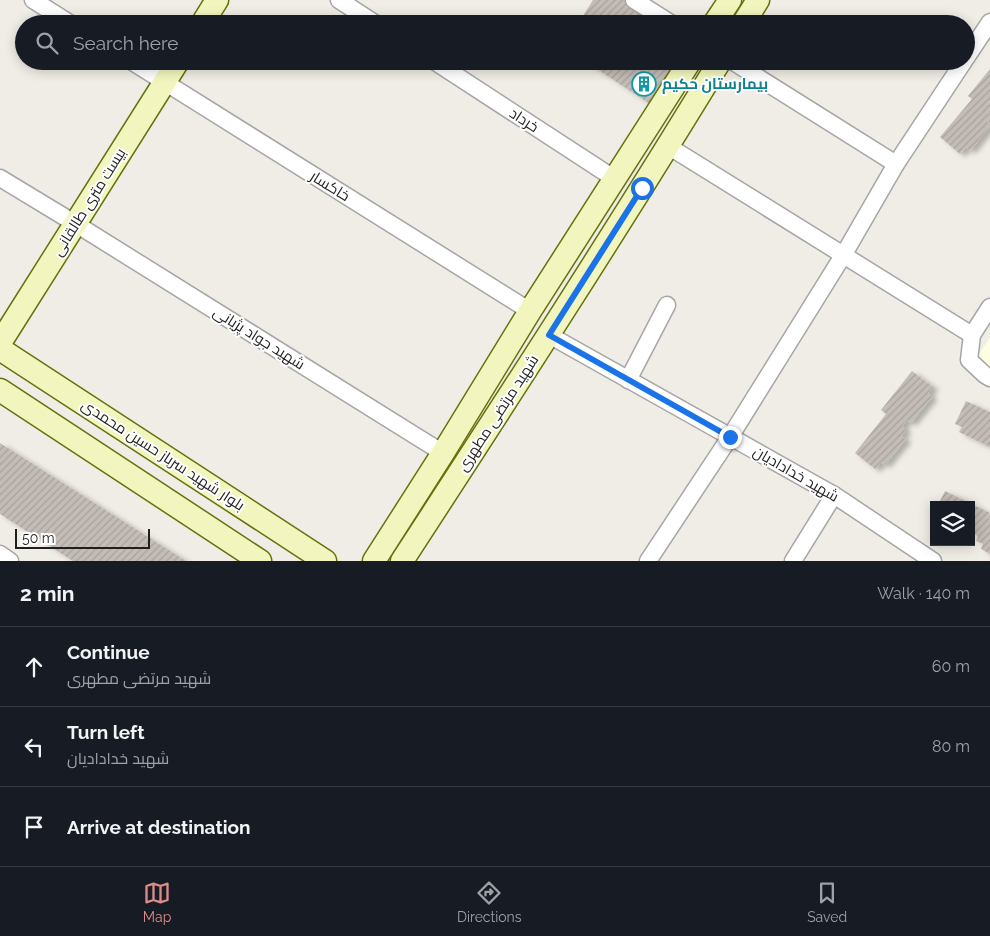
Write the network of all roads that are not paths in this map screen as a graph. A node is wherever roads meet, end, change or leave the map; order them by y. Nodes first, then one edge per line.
1 (33, 0) edge
2 (217, 0) edge
3 (339, 0) edge
4 (634, 0) edge
5 (730, 0) edge
6 (758, 0) edge
7 (57, 15) edge
8 (208, 15) edge
9 (362, 15) edge
10 (658, 15) edge
11 (720, 15) edge
12 (749, 15) edge
13 (990, 22) edge
14 (975, 44) edge
15 (146, 70) edge
16 (172, 70) edge
17 (448, 70) edge
18 (684, 70) edge
19 (714, 70) edge
20 (746, 70) edge
21 (958, 70) edge
22 (165, 82) junction
23 (668, 146) junction
24 (896, 164) junction
25 (0, 178) edge
26 (615, 179) junction
27 (76, 224) junction
28 (844, 254) junction
29 (667, 305) dead end
30 (990, 308) edge
31 (530, 311) junction
32 (549, 335) junction
33 (972, 336) junction
34 (0, 343) edge
35 (0, 348) edge
36 (990, 378) edge
37 (628, 380) junction
38 (0, 390) edge
39 (730, 437) junction
40 (443, 453) junction
41 (834, 495) junction
42 (0, 554) edge
43 (10, 561) edge
44 (260, 561) edge
45 (325, 561) edge
46 (374, 561) edge
47 (402, 561) edge
48 (648, 561) edge
49 (793, 561) edge
50 (934, 561) edge

1 - 7 street
2 - 8 street
3 - 9 street
4 - 10 street
5 - 11 street
6 - 12 street
13 - 14 street
15 - 22 street, خاکسار
16 - 22 street, بیست متری طالقانی
17 - 26 street, خرداد
18 - 26 street, شهید مرتضی مطهری
19 - 23 street, شهید مرتضی مطهری
20 - 24 street
21 - 24 street
22 - 27 street, بیست متری طالقانی
22 - 31 street, خاکسار
23 - 28 street
23 - 32 street, شهید مرتضی مطهری
24 - 28 street
25 - 27 street, شهید جواد پژیانی
26 - 31 street, شهید مرتضی مطهری
27 - 34 street, بیست متری طالقانی
27 - 40 street, شهید جواد پژیانی
28 - 33 street
28 - 39 street
29 - 37 street
30 - 33 street
31 - 40 street, شهید مرتضی مطهری
32 - 37 street, شهید خدادادیان
32 - 47 street, شهید مرتضی مطهری
33 - 36 street
35 - 45 street, بلوار شهید سرباز حسین محمدی
37 - 39 street, شهید خدادادیان
38 - 44 street
39 - 41 street, شهید خدادادیان
39 - 48 street
40 - 46 street, شهید مرتضی مطهری
41 - 49 street
41 - 50 street, شهید خدادادیان
42 - 43 street

